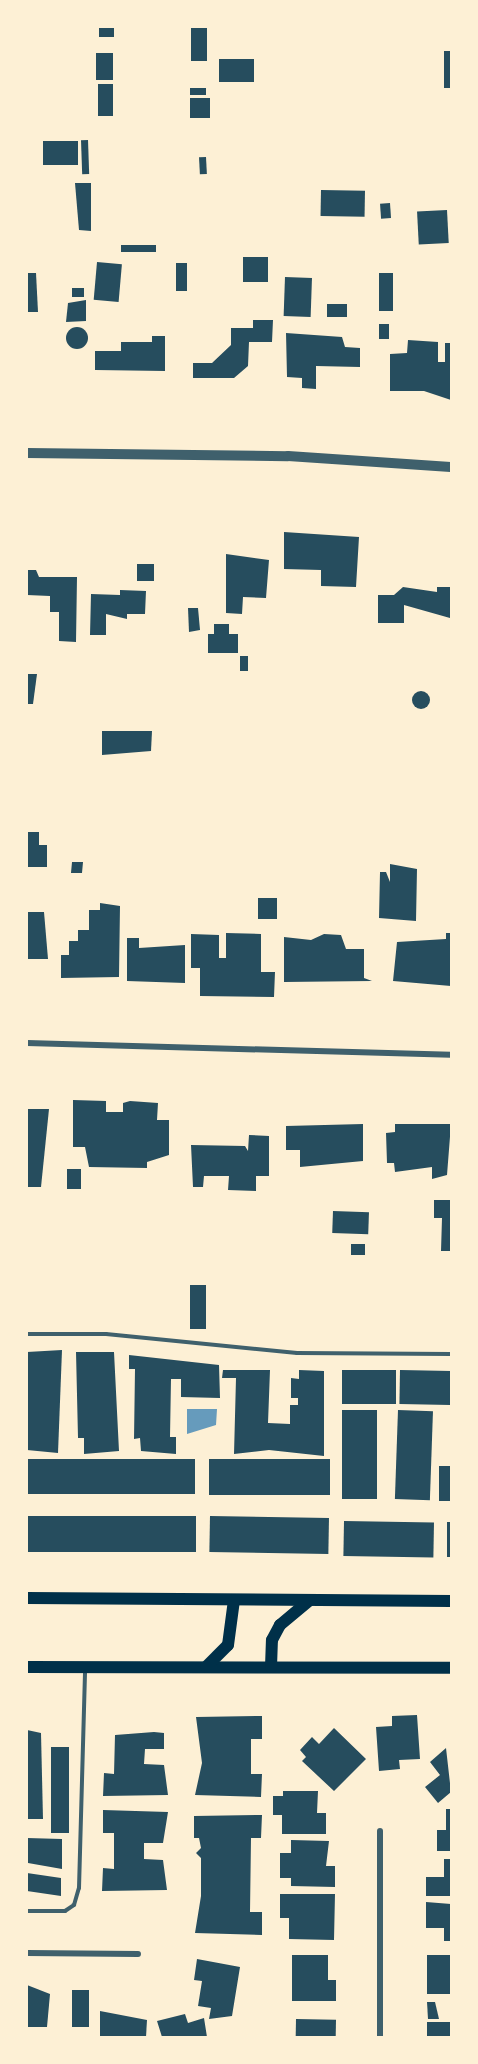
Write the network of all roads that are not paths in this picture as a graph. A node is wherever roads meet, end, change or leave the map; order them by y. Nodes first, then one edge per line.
1 (27, 453) edge
2 (451, 467) edge
3 (27, 1043) edge
4 (451, 1055) edge
5 (27, 1334) edge
6 (451, 1354) edge
7 (27, 1598) edge
8 (234, 1600) junction
9 (309, 1601) junction
10 (451, 1601) edge
11 (27, 1667) edge
12 (206, 1667) junction
13 (272, 1667) junction
14 (85, 1668) junction
15 (451, 1668) edge
16 (380, 1831) dead end
17 (27, 1911) edge
18 (27, 1953) edge
19 (138, 1954) dead end
20 (380, 2037) edge

1 - 2 street
3 - 4 street
5 - 6 lane
7 - 8 main road
8 - 9 main road
8 - 12 main road
9 - 10 main road
9 - 13 main road
11 - 14 main road
12 - 13 main road
12 - 14 main road
13 - 15 main road
14 - 17 lane
16 - 20 street
18 - 19 street

